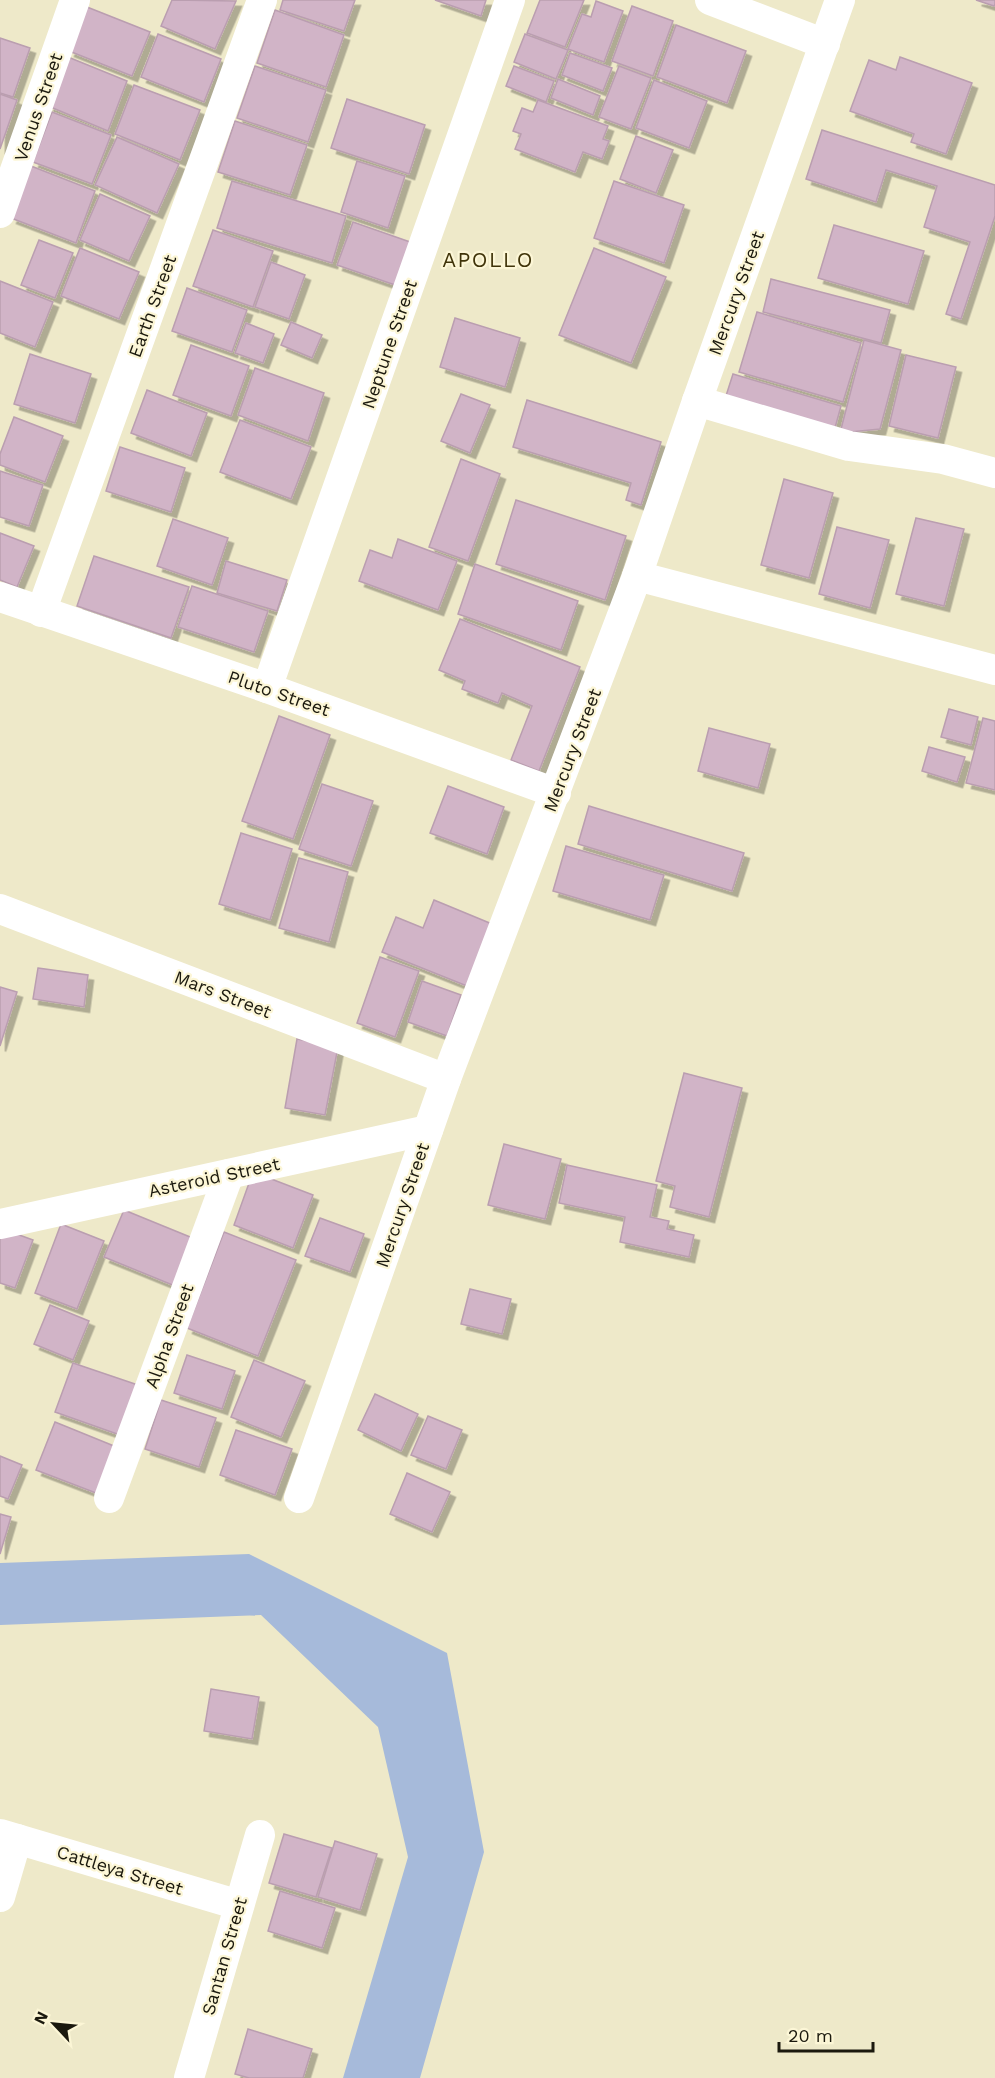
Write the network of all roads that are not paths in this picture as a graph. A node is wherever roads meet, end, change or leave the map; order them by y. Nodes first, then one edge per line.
1 (75, 0) edge
2 (262, 0) edge
3 (510, 0) edge
4 (710, 0) edge
5 (840, 0) edge
6 (825, 44) junction
7 (0, 213) edge
8 (697, 401) junction
9 (995, 472) edge
10 (637, 576) junction
11 (0, 597) edge
12 (41, 612) junction
13 (995, 670) edge
14 (267, 688) junction
15 (556, 793) junction
16 (0, 909) edge
17 (446, 1079) junction
18 (428, 1130) junction
19 (229, 1174) junction
20 (0, 1224) edge
21 (109, 1498) dead end
22 (299, 1498) dead end
23 (260, 1835) dead end
24 (9, 1837) edge
25 (0, 1897) edge
26 (239, 1905) junction
27 (189, 2078) edge

1 - 7 street, Venus Street
2 - 12 street, Earth Street
3 - 14 street, Neptune Street
4 - 6 street
5 - 6 street, Mercury Street
6 - 8 street, Mercury Street
8 - 9 street
8 - 10 street, Mercury Street
10 - 13 street
10 - 15 street, Mercury Street
11 - 12 street, Pluto Street
12 - 14 street, Pluto Street
14 - 15 street, Pluto Street
15 - 17 street, Mercury Street
16 - 17 street, Mars Street
17 - 18 street, Mercury Street
18 - 19 street, Asteroid Street
18 - 22 street, Mercury Street
19 - 20 street, Asteroid Street
19 - 21 street, Alpha Street
23 - 26 street, Santan Street
24 - 25 street
24 - 26 street, Cattleya Street
26 - 27 street, Santan Street

